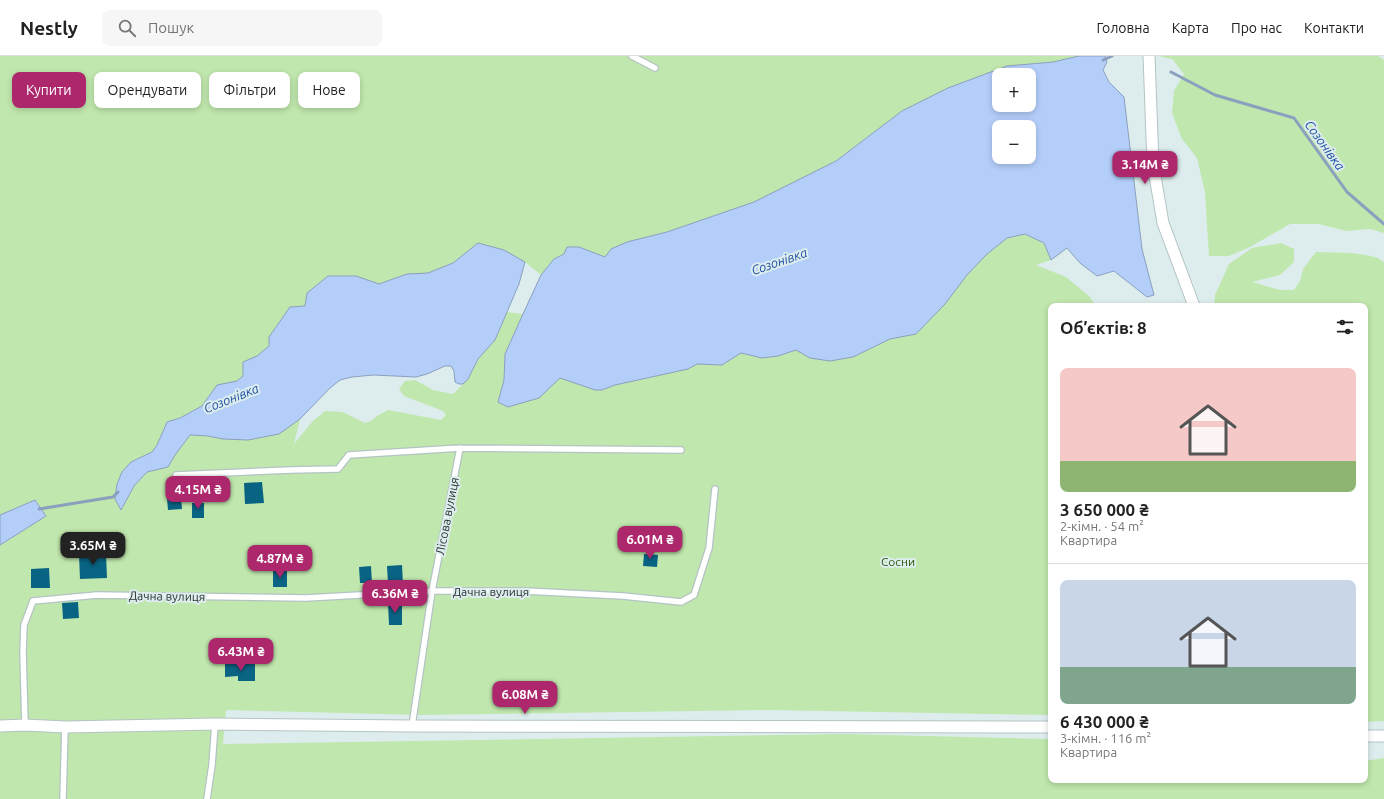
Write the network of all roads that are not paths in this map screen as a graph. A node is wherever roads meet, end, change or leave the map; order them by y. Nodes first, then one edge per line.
1 (632, 56) edge
2 (1149, 56) edge
3 (655, 68) dead end
4 (1193, 303) edge
5 (460, 448) junction
6 (681, 450) dead end
7 (176, 475) dead end
8 (715, 489) dead end
9 (432, 591) junction
10 (215, 724) junction
11 (25, 725) junction
12 (0, 726) edge
13 (412, 726) junction
14 (65, 727) junction
15 (1048, 727) edge
16 (1368, 736) edge
17 (1384, 736) edge
18 (63, 799) edge
19 (207, 799) edge

1 - 3 lane
2 - 4 street
5 - 6 lane
5 - 7 lane
5 - 9 lane, Лісова вулиця
8 - 9 lane, Дачна вулиця
9 - 11 lane, Дачна вулиця
9 - 13 lane, Лісова вулиця
10 - 13 street
10 - 14 street
10 - 19 lane
11 - 12 street
11 - 14 street
13 - 15 street
14 - 18 lane
16 - 17 street

